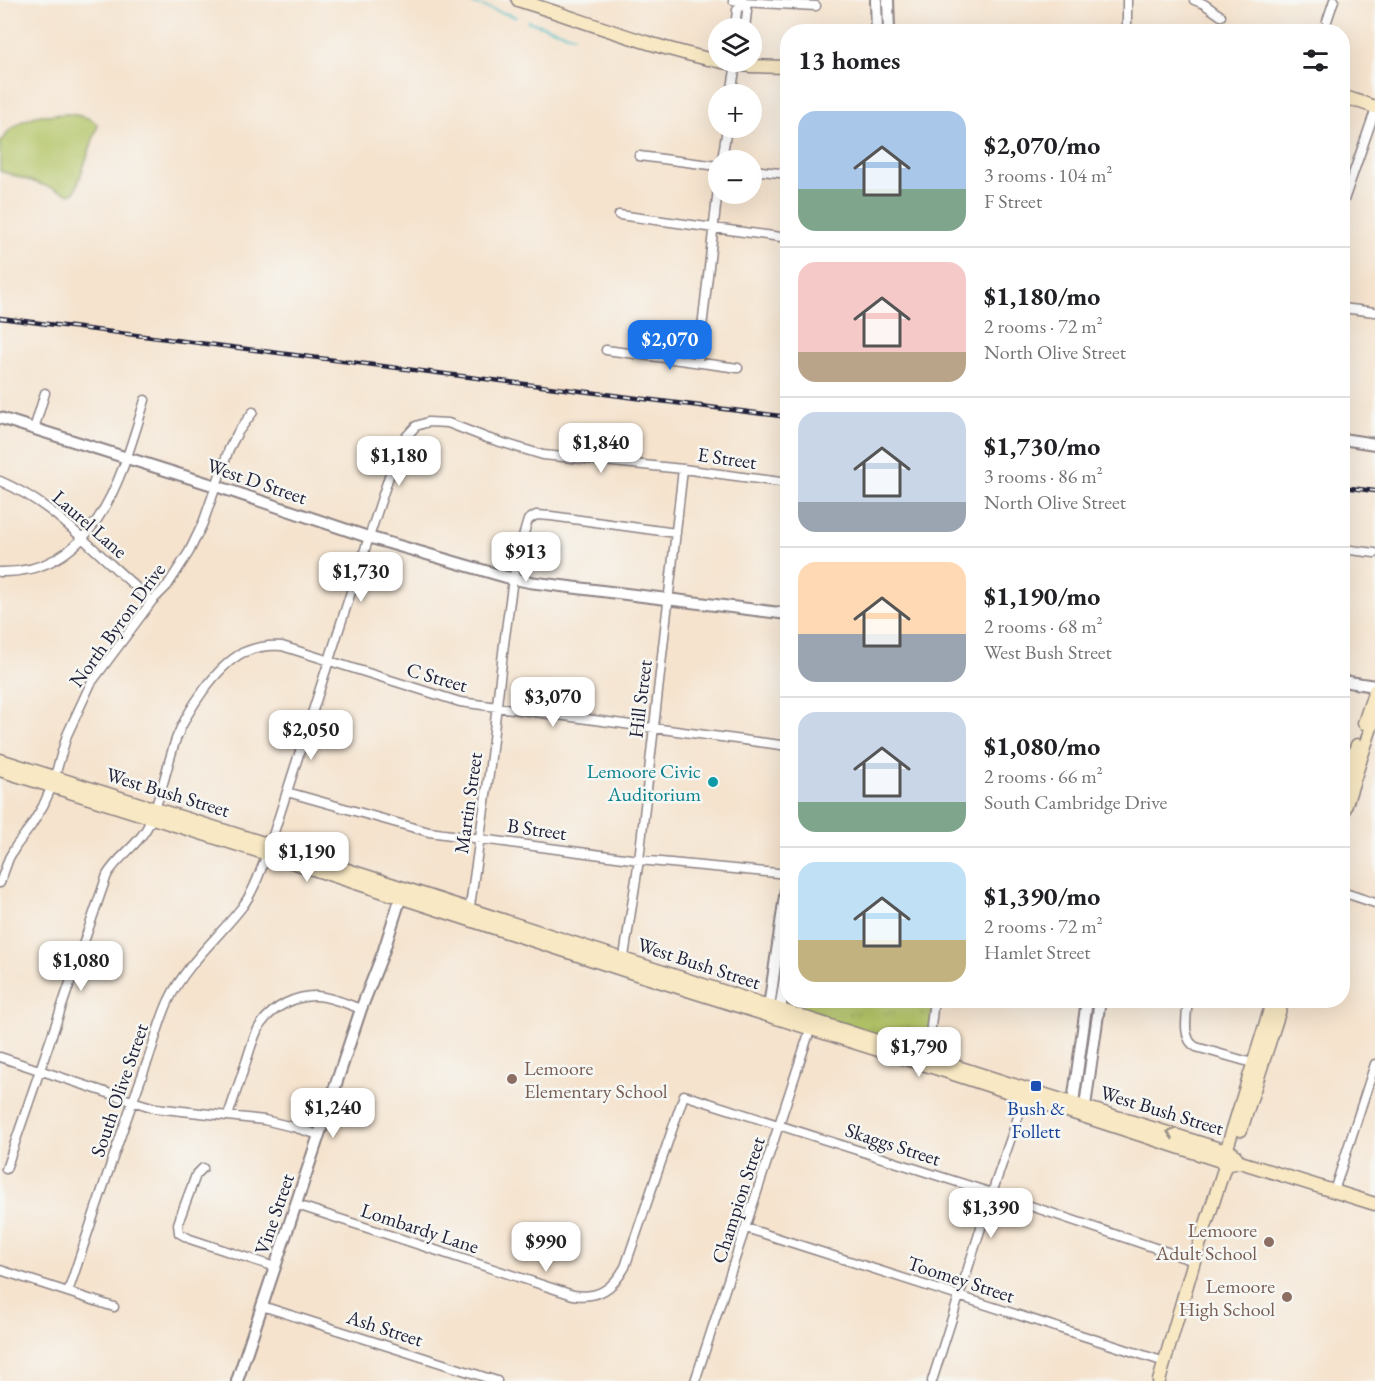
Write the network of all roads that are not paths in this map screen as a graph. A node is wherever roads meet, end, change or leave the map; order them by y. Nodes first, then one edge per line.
1 (518, 0) edge
2 (876, 0) edge
3 (888, 0) edge
4 (1127, 0) edge
5 (1194, 0) edge
6 (1334, 0) edge
7 (740, 1) edge
8 (816, 6) dead end
9 (1221, 16) dead end
10 (736, 18) edge
11 (746, 18) edge
12 (1327, 21) dead end
13 (877, 24) edge
14 (890, 24) edge
15 (1127, 24) edge
16 (708, 58) edge
17 (762, 65) edge
18 (780, 67) edge
19 (1350, 99) edge
20 (1375, 109) edge
21 (639, 156) dead end
22 (708, 165) edge
23 (762, 171) edge
24 (780, 173) edge
25 (1350, 180) edge
26 (716, 204) edge
27 (619, 215) dead end
28 (714, 228) junction
29 (780, 237) edge
30 (1350, 309) edge
31 (1375, 312) edge
32 (606, 350) dead end
33 (698, 362) junction
34 (738, 368) dead end
35 (45, 393) dead end
36 (145, 400) dead end
37 (253, 412) dead end
38 (0, 418) edge
39 (416, 426) joint
40 (34, 429) junction
41 (1350, 440) edge
42 (1375, 444) edge
43 (127, 457) junction
44 (683, 469) junction
45 (0, 481) edge
46 (780, 482) edge
47 (216, 486) junction
48 (676, 533) junction
49 (368, 537) junction
50 (82, 538) junction
51 (1350, 550) edge
52 (1375, 554) edge
53 (0, 572) edge
54 (513, 579) junction
55 (668, 598) junction
56 (152, 601) junction
57 (780, 613) edge
58 (329, 660) junction
59 (1350, 683) edge
60 (1375, 688) edge
61 (497, 707) junction
62 (1375, 715) edge
63 (653, 728) junction
64 (780, 745) edge
65 (0, 760) edge
66 (1350, 764) edge
67 (0, 770) edge
68 (53, 782) junction
69 (287, 792) junction
70 (1350, 792) edge
71 (153, 813) junction
72 (479, 838) junction
73 (268, 849) junction
74 (639, 860) junction
75 (780, 873) edge
76 (0, 883) edge
77 (402, 893) junction
78 (1350, 895) edge
79 (1375, 903) edge
80 (469, 915) junction
81 (780, 952) edge
82 (623, 964) junction
83 (780, 989) edge
84 (933, 1008) edge
85 (1086, 1008) edge
86 (1098, 1008) edge
87 (1188, 1008) edge
88 (1271, 1008) edge
89 (1280, 1008) edge
90 (361, 1009) junction
91 (774, 1011) junction
92 (812, 1025) junction
93 (0, 1057) edge
94 (927, 1060) junction
95 (1375, 1064) edge
96 (1257, 1065) junction
97 (40, 1071) junction
98 (1026, 1093) junction
99 (684, 1095) joint
100 (132, 1101) junction
101 (1079, 1110) junction
102 (228, 1116) junction
103 (779, 1125) junction
104 (319, 1135) junction
105 (1229, 1160) junction
106 (203, 1168) dead end
107 (6, 1169) dead end
108 (1334, 1191) junction
109 (992, 1193) junction
110 (1375, 1204) edge
111 (297, 1205) junction
112 (746, 1228) junction
113 (1194, 1261) junction
114 (275, 1267) junction
115 (0, 1270) edge
116 (68, 1292) junction
117 (959, 1296) junction
118 (262, 1306) junction
119 (114, 1307) dead end
120 (1165, 1362) junction
121 (237, 1381) edge
122 (497, 1381) edge
123 (695, 1381) edge
124 (932, 1381) edge
125 (1159, 1381) edge

1 - 16 main road
2 - 13 street
3 - 14 street
4 - 15 street
5 - 9 street
6 - 12 street
7 - 8 street
7 - 10 street
7 - 11 street
17 - 18 main road
19 - 20 main road
20 - 25 street
21 - 22 street
23 - 24 street
26 - 28 street
27 - 28 street
28 - 29 street
28 - 33 street
30 - 31 street
32 - 33 street
33 - 34 street
35 - 40 street
36 - 43 street
37 - 47 street, North Byron Drive
38 - 40 street, West D Street
39 - 44 street, E Street
39 - 49 street, South Olive Street
40 - 43 street, West D Street
41 - 42 street
43 - 47 street, West D Street
43 - 50 street
44 - 46 street, E Street
44 - 48 street, Hill Street
45 - 50 street, Laurel Lane
47 - 49 street, West D Street
47 - 56 street, North Byron Drive
48 - 54 street, Martin Street
48 - 55 street, Hill Street
49 - 54 street, West D Street
49 - 58 street, South Olive Street
50 - 53 street
50 - 56 street, Laurel Lane
51 - 52 street
54 - 55 street, West D Street
54 - 61 street, Martin Street
55 - 57 street, West D Street
55 - 63 street, Hill Street
56 - 68 street, North Byron Drive
58 - 61 street, C Street
58 - 69 street, South Olive Street
58 - 71 street, C Street
59 - 60 street
60 - 66 main road
61 - 63 street, C Street
61 - 72 street, Martin Street
62 - 70 main road
63 - 64 street, C Street
63 - 74 street, Hill Street
65 - 68 main road, West Bush Street
67 - 68 main road, West Bush Street
68 - 71 main road, West Bush Street
68 - 76 street, North Byron Drive
69 - 72 street, B Street
69 - 73 street, South Olive Street
71 - 73 main road, West Bush Street
71 - 97 street, C Street
72 - 74 street, B Street
72 - 80 street, Martin Street
73 - 77 main road, West Bush Street
73 - 100 street, South Olive Street
74 - 75 street, B Street
74 - 82 street, Hill Street
77 - 80 main road, West Bush Street
77 - 90 street, Vine Street
78 - 79 street
80 - 82 main road, West Bush Street
81 - 91 street
82 - 91 main road, West Bush Street
83 - 91 street
84 - 94 street
85 - 101 street
86 - 101 street
87 - 96 street
88 - 96 main road
89 - 96 main road
90 - 102 street
90 - 104 street, Vine Street
91 - 92 main road, West Bush Street
92 - 94 main road, West Bush Street
92 - 103 street, Champion Street
93 - 97 street
94 - 98 main road, West Bush Street
95 - 108 street
96 - 105 main road
97 - 100 street
97 - 107 street, C Street
98 - 101 main road, West Bush Street
98 - 109 street
99 - 103 street, Skaggs Street
99 - 111 street, Lombardy Lane
100 - 102 street
100 - 116 street, South Olive Street
101 - 105 main road, West Bush Street
102 - 104 street
103 - 109 street, Skaggs Street
103 - 112 street, Champion Street
104 - 111 street, Vine Street
105 - 108 main road, West Bush Street
105 - 113 main road
106 - 114 street
108 - 110 main road, West Bush Street
109 - 113 street, Skaggs Street
109 - 117 street
111 - 114 street, Vine Street
112 - 117 street, Toomey Street
112 - 123 street, Champion Street
113 - 120 main road
114 - 118 street, Vine Street
115 - 116 street
116 - 119 street
117 - 120 street, Toomey Street
117 - 124 street
118 - 121 street, Vine Street
118 - 122 street, Ash Street
120 - 125 main road

